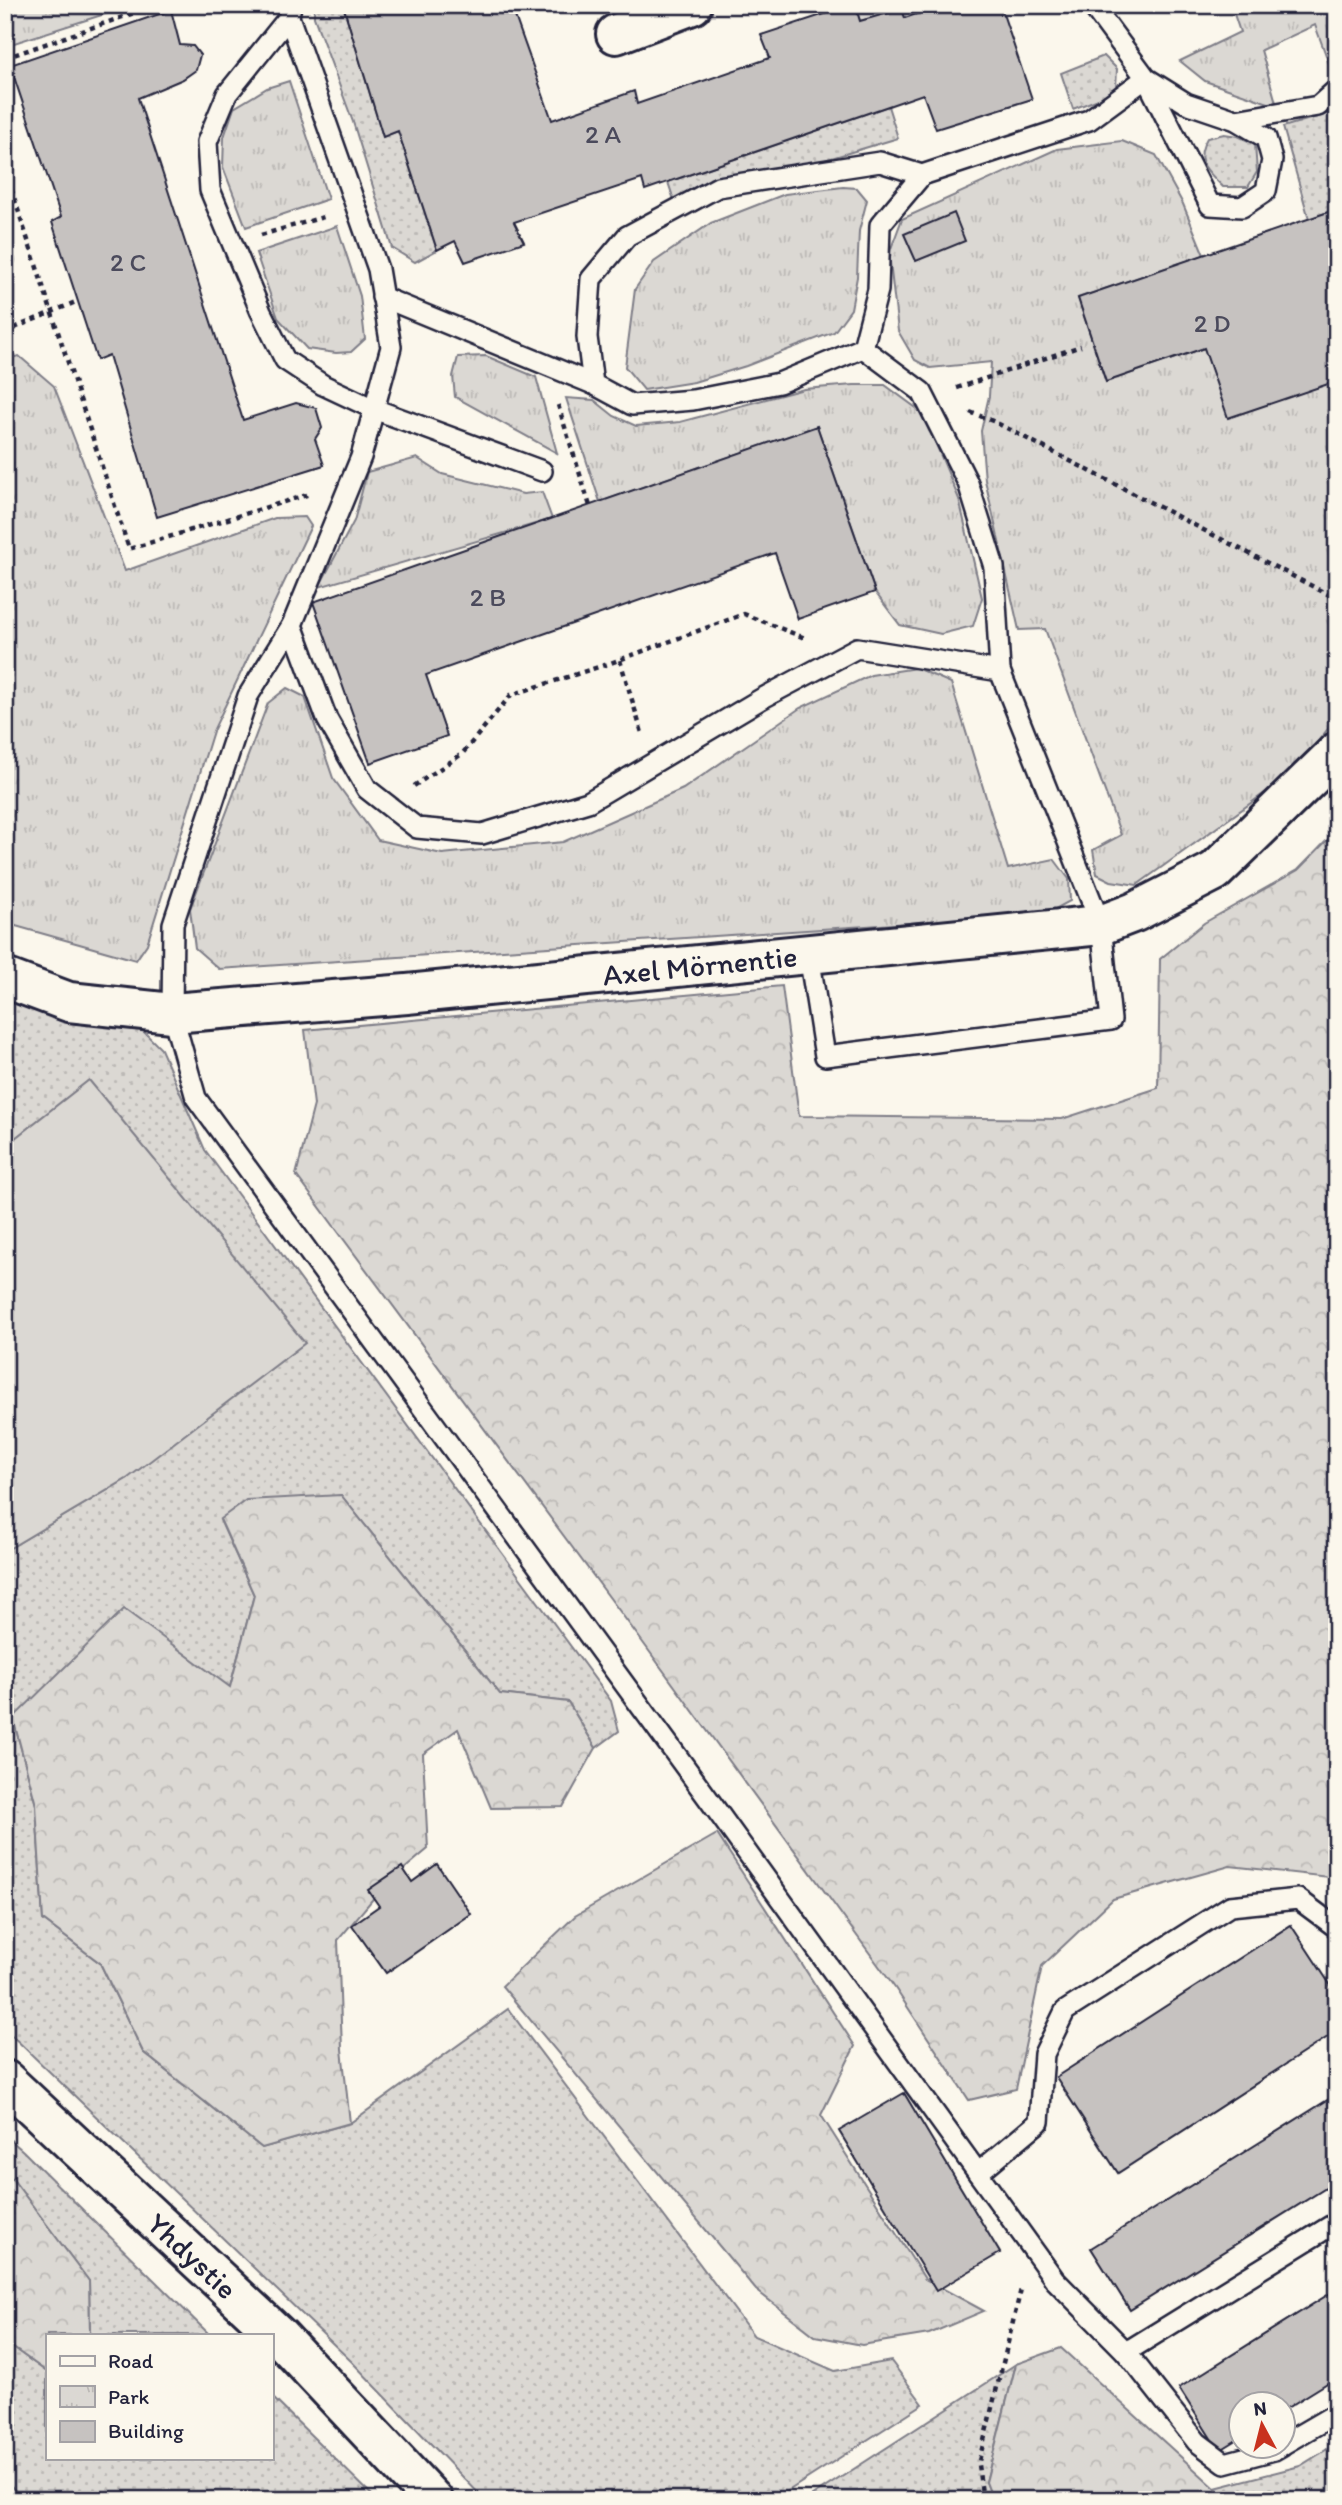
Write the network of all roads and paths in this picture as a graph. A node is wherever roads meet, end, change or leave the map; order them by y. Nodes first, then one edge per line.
1 (157, 5) edge
2 (1092, 5) edge
3 (681, 7) edge
4 (290, 11) edge
5 (616, 34) dead end
6 (5, 58) edge
7 (1146, 78) junction
8 (1337, 89) edge
9 (1236, 120) junction
10 (5, 170) edge
11 (922, 175) junction
12 (356, 207) junction
13 (233, 244) junction
14 (382, 297) junction
15 (78, 301) dead end
16 (52, 314) junction
17 (5, 332) edge
18 (1081, 346) dead end
19 (863, 348) junction
20 (545, 364) junction
21 (593, 384) junction
22 (927, 394) junction
23 (374, 409) junction
24 (542, 471) dead end
25 (351, 481) junction
26 (590, 506) dead end
27 (1337, 599) edge
28 (292, 625) junction
29 (857, 649) junction
30 (620, 660) junction
31 (1000, 671) junction
32 (1337, 752) edge
33 (652, 764) junction
34 (387, 804) junction
35 (1101, 925) junction
36 (809, 955) junction
37 (5, 978) edge
38 (172, 1013) junction
39 (1337, 1928) edge
40 (5, 2080) edge
41 (978, 2173) junction
42 (1337, 2222) edge
43 (1031, 2246) junction
44 (1126, 2352) junction
45 (1337, 2413) edge
46 (1296, 2437) edge
47 (1236, 2460) edge
48 (433, 2500) edge
49 (984, 2500) edge

1 - 6 path
2 - 7 lane
3 - 5 main road
4 - 12 lane
4 - 13 lane
7 - 9 lane
7 - 9 lane
7 - 11 lane
8 - 9 lane
10 - 16 path
11 - 19 lane
11 - 21 lane
12 - 13 path
12 - 14 lane
13 - 23 lane
14 - 20 lane
14 - 23 lane
15 - 16 path
16 - 17 path
16 - 25 path
18 - 22 path
19 - 21 lane
19 - 22 lane
20 - 21 lane
20 - 26 path
22 - 27 path
22 - 31 lane
23 - 24 lane
23 - 25 lane
25 - 28 lane
28 - 34 lane
28 - 38 lane
29 - 30 path
29 - 31 lane
29 - 33 lane
30 - 33 path
30 - 34 path
31 - 35 lane
32 - 35 main road, Axel Mörnentie
33 - 34 lane
35 - 36 main road, Axel Mörnentie
35 - 36 lane
36 - 38 main road, Axel Mörnentie
37 - 38 main road, Axel Mörnentie
38 - 41 lane
39 - 41 lane
40 - 48 main road, Yhdystie
41 - 43 lane
42 - 44 lane
43 - 44 lane
43 - 49 path
44 - 47 lane
45 - 46 lane

